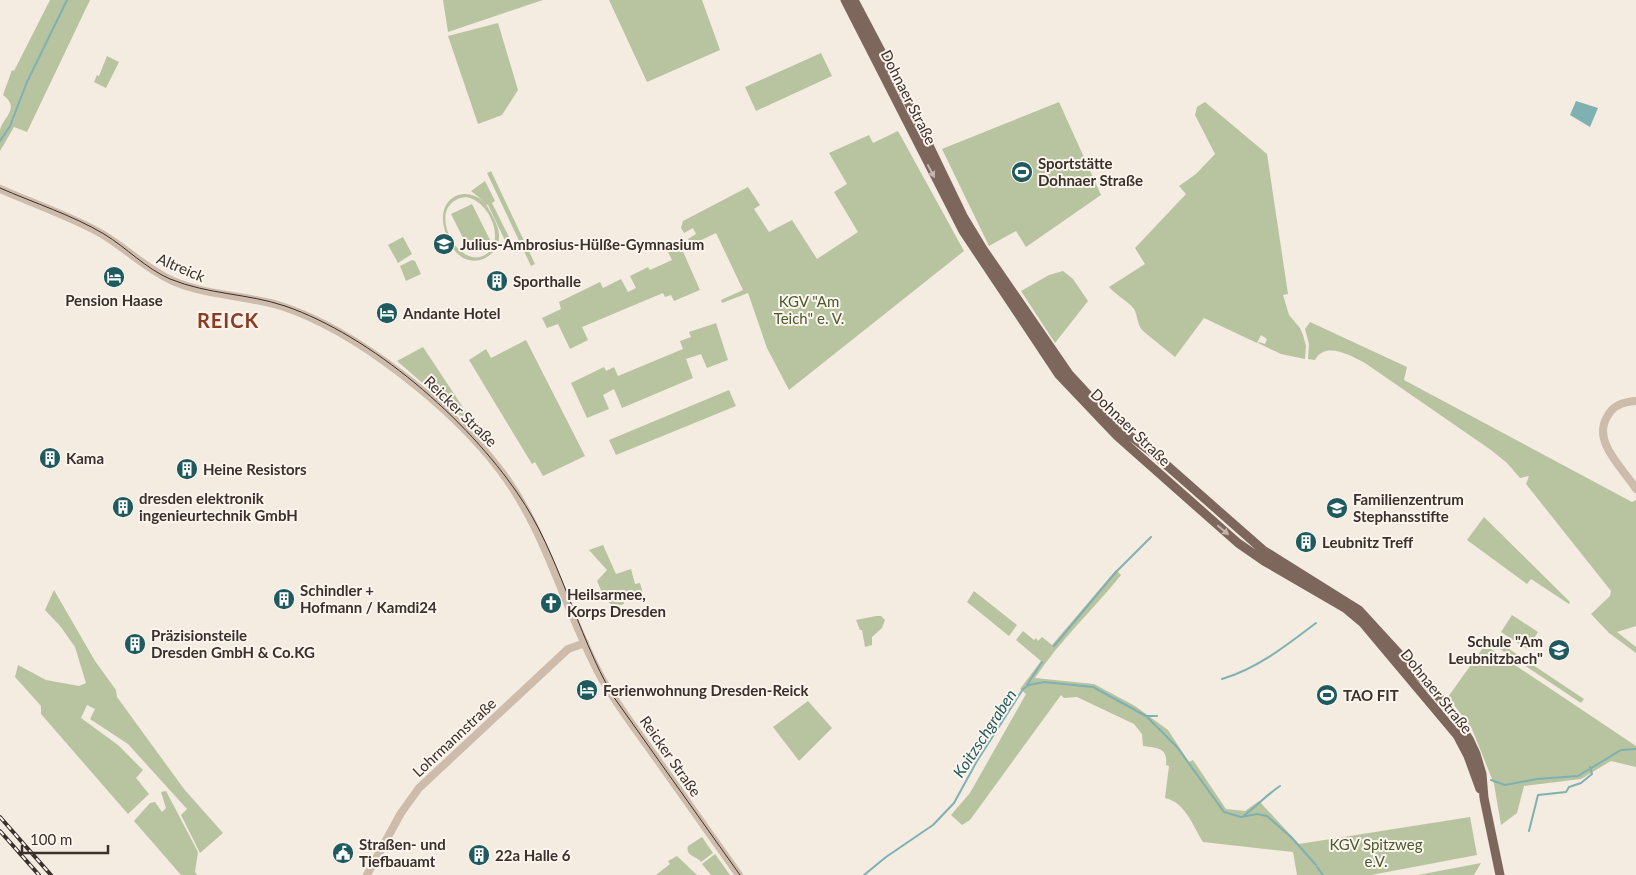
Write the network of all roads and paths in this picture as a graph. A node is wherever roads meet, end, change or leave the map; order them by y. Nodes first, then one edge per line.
1 (845, 0) edge
2 (854, 0) edge
3 (0, 189) edge
4 (249, 299) joint
5 (1636, 400) edge
6 (1636, 488) edge
7 (585, 643) junction
8 (1484, 798) junction
9 (367, 875) edge
10 (739, 875) edge
11 (1500, 875) edge

1 -> 8 main road, Dohnaer Straße
2 - 8 main road, Dohnaer Straße
3 - 4 street, Altreick
4 - 7 street, Reicker Straße
5 - 6 street
7 - 9 street, Lohrmannstraße
7 - 10 street, Reicker Straße
8 - 11 main road, Dohnaer Straße

